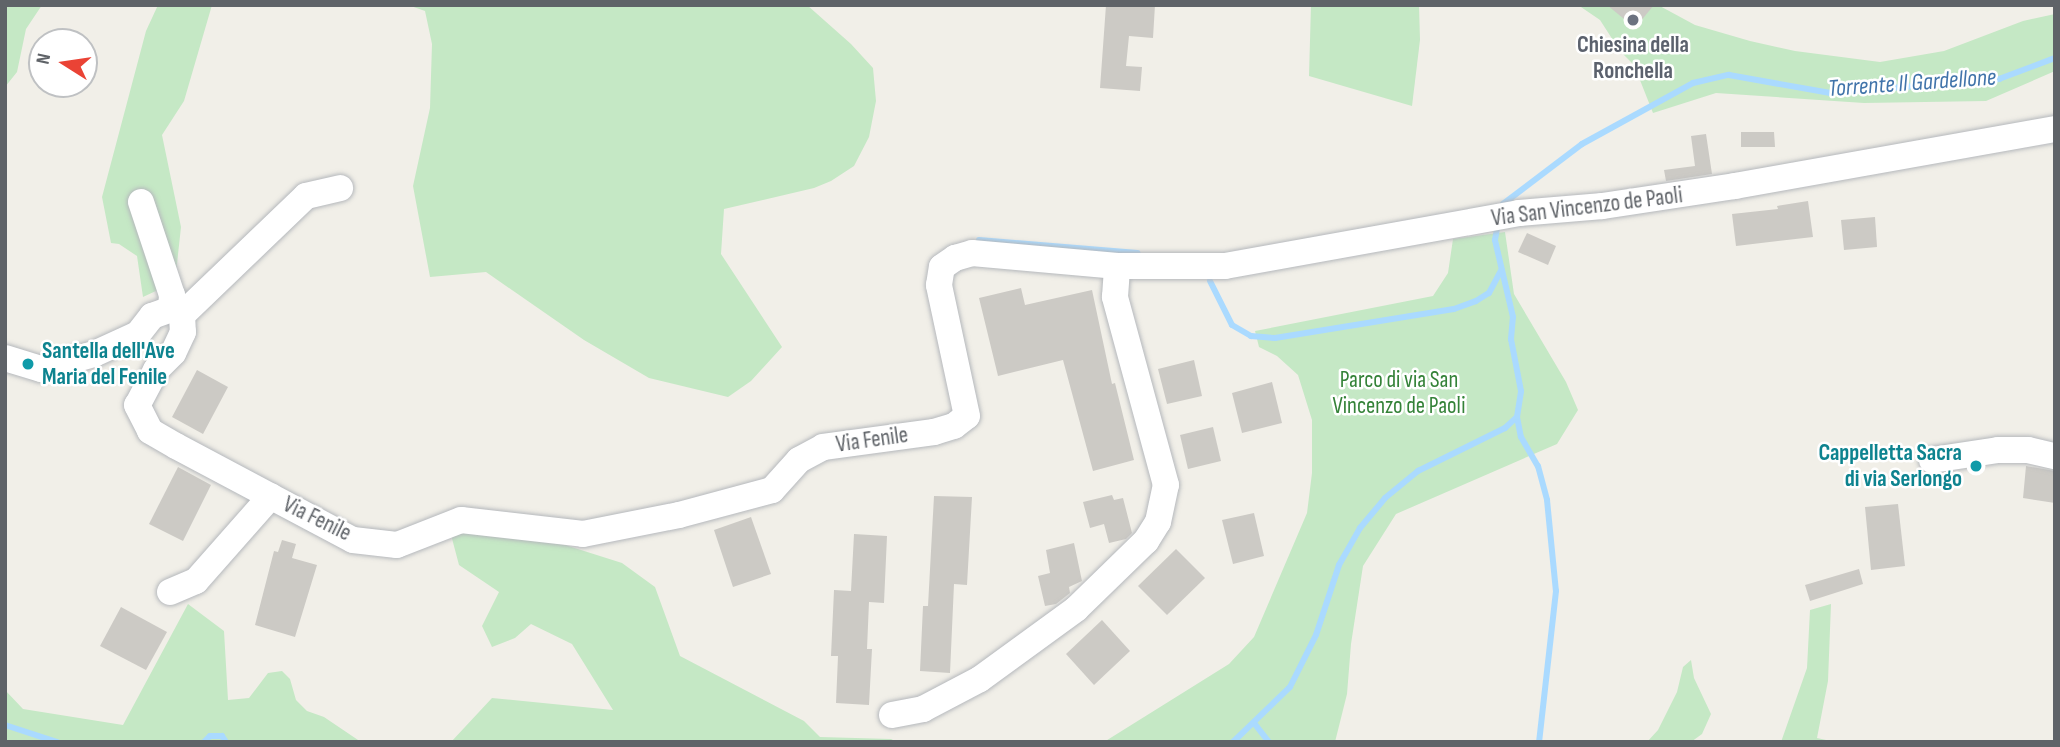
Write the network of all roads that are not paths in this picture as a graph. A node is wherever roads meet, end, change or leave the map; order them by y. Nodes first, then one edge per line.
1 (2055, 129) edge
2 (340, 188) dead end
3 (141, 202) dead end
4 (1117, 266) junction
5 (177, 312) junction
6 (5, 358) edge
7 (967, 416) joint
8 (2055, 456) edge
9 (1932, 460) dead end
10 (271, 496) junction
11 (170, 592) dead end
12 (892, 716) dead end

1 - 4 street, Via San Vincenzo de Paoli
2 - 5 street
3 - 5 street
4 - 7 street, Via San Vincenzo de Paoli
4 - 12 street
5 - 6 street
5 - 10 street, Via Fenile
7 - 10 street, Via Fenile
8 - 9 street
10 - 11 street

